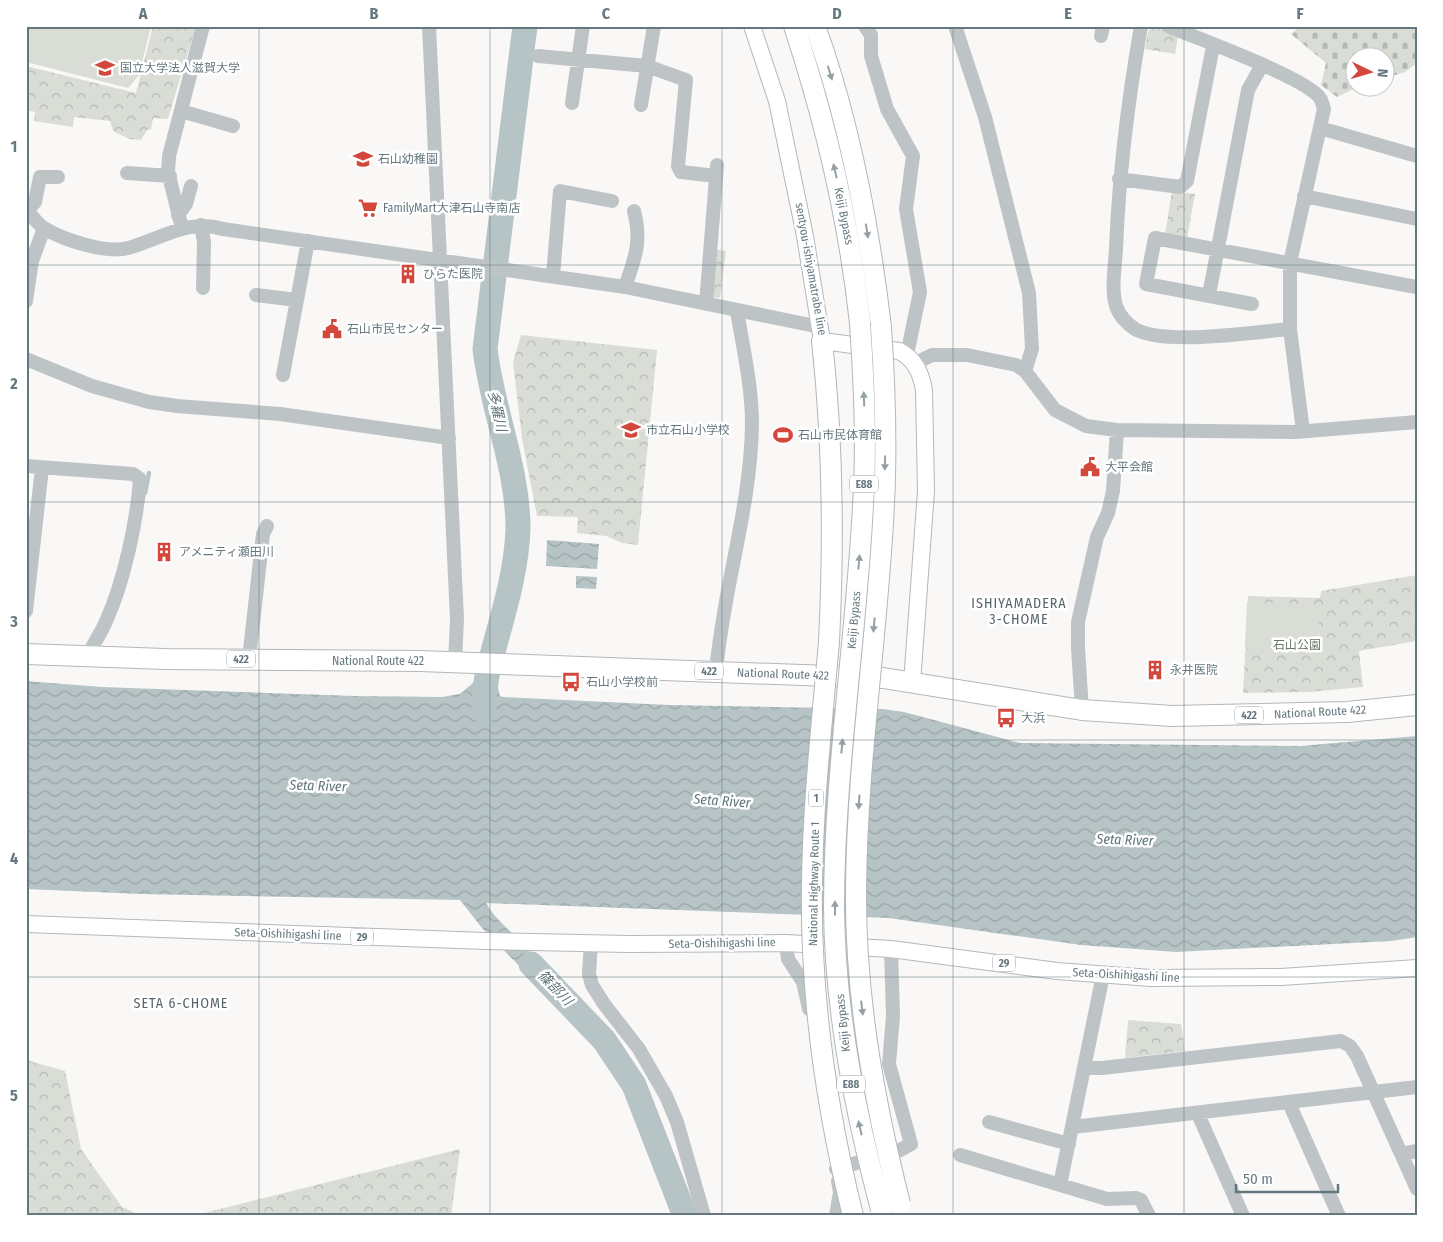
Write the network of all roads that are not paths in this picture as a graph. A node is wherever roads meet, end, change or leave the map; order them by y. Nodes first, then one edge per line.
1 (203, 26) edge
2 (429, 26) edge
3 (582, 26) edge
4 (654, 26) edge
5 (752, 26) edge
6 (794, 26) edge
7 (815, 26) edge
8 (865, 26) edge
9 (955, 26) edge
10 (1141, 26) edge
11 (1168, 26) edge
12 (1213, 46) junction
13 (538, 56) dead end
14 (578, 59) junction
15 (1262, 65) junction
16 (647, 66) junction
17 (572, 103) dead end
18 (641, 105) dead end
19 (181, 111) junction
20 (233, 126) dead end
21 (1320, 128) junction
22 (1417, 156) edge
23 (127, 173) dead end
24 (170, 176) junction
25 (58, 177) dead end
26 (1119, 179) junction
27 (191, 186) dead end
28 (1304, 196) junction
29 (612, 201) dead end
30 (27, 209) edge
31 (634, 211) dead end
32 (1417, 219) edge
33 (180, 222) junction
34 (201, 225) junction
35 (44, 228) junction
36 (308, 241) junction
37 (1217, 250) junction
38 (441, 259) junction
39 (1290, 263) junction
40 (553, 276) junction
41 (625, 287) junction
42 (1416, 287) edge
43 (203, 288) dead end
44 (256, 295) dead end
45 (1209, 295) junction
46 (297, 300) junction
47 (26, 301) edge
48 (706, 304) junction
49 (1252, 304) dead end
50 (737, 310) junction
51 (1290, 329) junction
52 (821, 334) junction
53 (26, 358) edge
54 (911, 359) junction
55 (1025, 371) junction
56 (283, 375) dead end
57 (1417, 422) edge
58 (1116, 430) junction
59 (1303, 431) junction
60 (449, 438) junction
61 (26, 466) edge
62 (42, 468) junction
63 (267, 526) dead end
64 (26, 611) edge
65 (26, 654) edge
66 (87, 657) junction
67 (249, 659) junction
68 (455, 662) junction
69 (716, 672) junction
70 (912, 683) junction
71 (1417, 705) edge
72 (1082, 710) junction
73 (26, 924) edge
74 (591, 943) junction
75 (786, 943) junction
76 (891, 949) junction
77 (1416, 973) edge
78 (1103, 976) junction
79 (1084, 1068) junction
80 (1417, 1087) edge
81 (1374, 1094) junction
82 (1289, 1103) junction
83 (1198, 1114) junction
84 (989, 1122) dead end
85 (1073, 1127) junction
86 (1069, 1144) junction
87 (1417, 1151) edge
88 (1402, 1154) junction
89 (960, 1155) dead end
90 (836, 1169) junction
91 (1060, 1185) junction
92 (1417, 1189) edge
93 (902, 1210) edge
94 (882, 1212) edge
95 (704, 1216) edge
96 (836, 1216) edge
97 (854, 1216) edge
98 (1149, 1216) edge
99 (1242, 1216) edge
100 (1339, 1216) edge

1 - 19 street
2 - 38 street
3 - 14 street
4 - 16 street
5 - 52 main road, sentyou-ishiyamatrabe line
94 -> 6 highway, Keiji Bypass / E88, bridge
7 -> 93 highway, Keiji Bypass / E88, bridge
8 - 54 street
9 - 55 street
10 - 26 street
11 - 12 street
12 - 15 street
12 - 26 street
13 - 14 street
14 - 16 street
14 - 17 street
15 - 21 street
15 - 37 street
16 - 18 street
16 - 48 street
19 - 20 street
19 - 24 street
21 - 22 street
21 - 28 street
23 - 24 street
24 - 33 street
25 - 30 street
26 - 51 street
27 - 33 street
28 - 32 street
28 - 39 street
29 - 40 street
30 - 35 street
31 - 41 street
33 - 34 street
33 - 35 street
34 - 36 street
34 - 43 street
35 - 47 street
36 - 38 street
36 - 46 street
37 - 39 street
37 - 45 street
37 - 45 street
38 - 40 street
38 - 60 street
39 - 42 street
39 - 51 street
40 - 41 street
41 - 48 street
44 - 46 street
45 - 49 street
46 - 56 street
48 - 50 street
50 - 52 street
50 - 69 street
51 - 59 street
52 - 54 main road, sentyou-ishiyamatrabe line
52 - 97 highway, National Highway Route 1 / 1, bridge
53 - 60 street
54 - 55 street
54 - 70 main road
55 - 58 street
57 - 59 street
58 - 59 street
58 - 72 street
60 - 68 street
61 - 62 street
62 - 64 street
62 - 66 street
63 - 67 street
65 - 66 highway, National Route 422 / 422
66 - 67 highway, National Route 422 / 422
67 - 68 highway, National Route 422 / 422
68 - 69 highway, National Route 422 / 422
69 - 70 highway, National Route 422 / 422
70 - 72 highway, National Route 422 / 422
71 - 72 highway, National Route 422 / 422
73 - 74 main road, Seta-Oishihigashi line / 29
74 - 75 main road, Seta-Oishihigashi line / 29
74 - 95 street
75 - 76 main road, Seta-Oishihigashi line / 29
75 - 90 street
76 - 78 main road, Seta-Oishihigashi line / 29
76 - 90 street
77 - 78 main road, Seta-Oishihigashi line / 29
78 - 79 street
79 - 81 street
79 - 85 street
80 - 81 street
81 - 82 street
81 - 88 street
82 - 83 street
82 - 100 street
83 - 85 street
83 - 99 street
84 - 86 street
85 - 86 street
86 - 91 street
87 - 88 street
88 - 92 street
89 - 91 street
90 - 96 street
91 - 98 street

